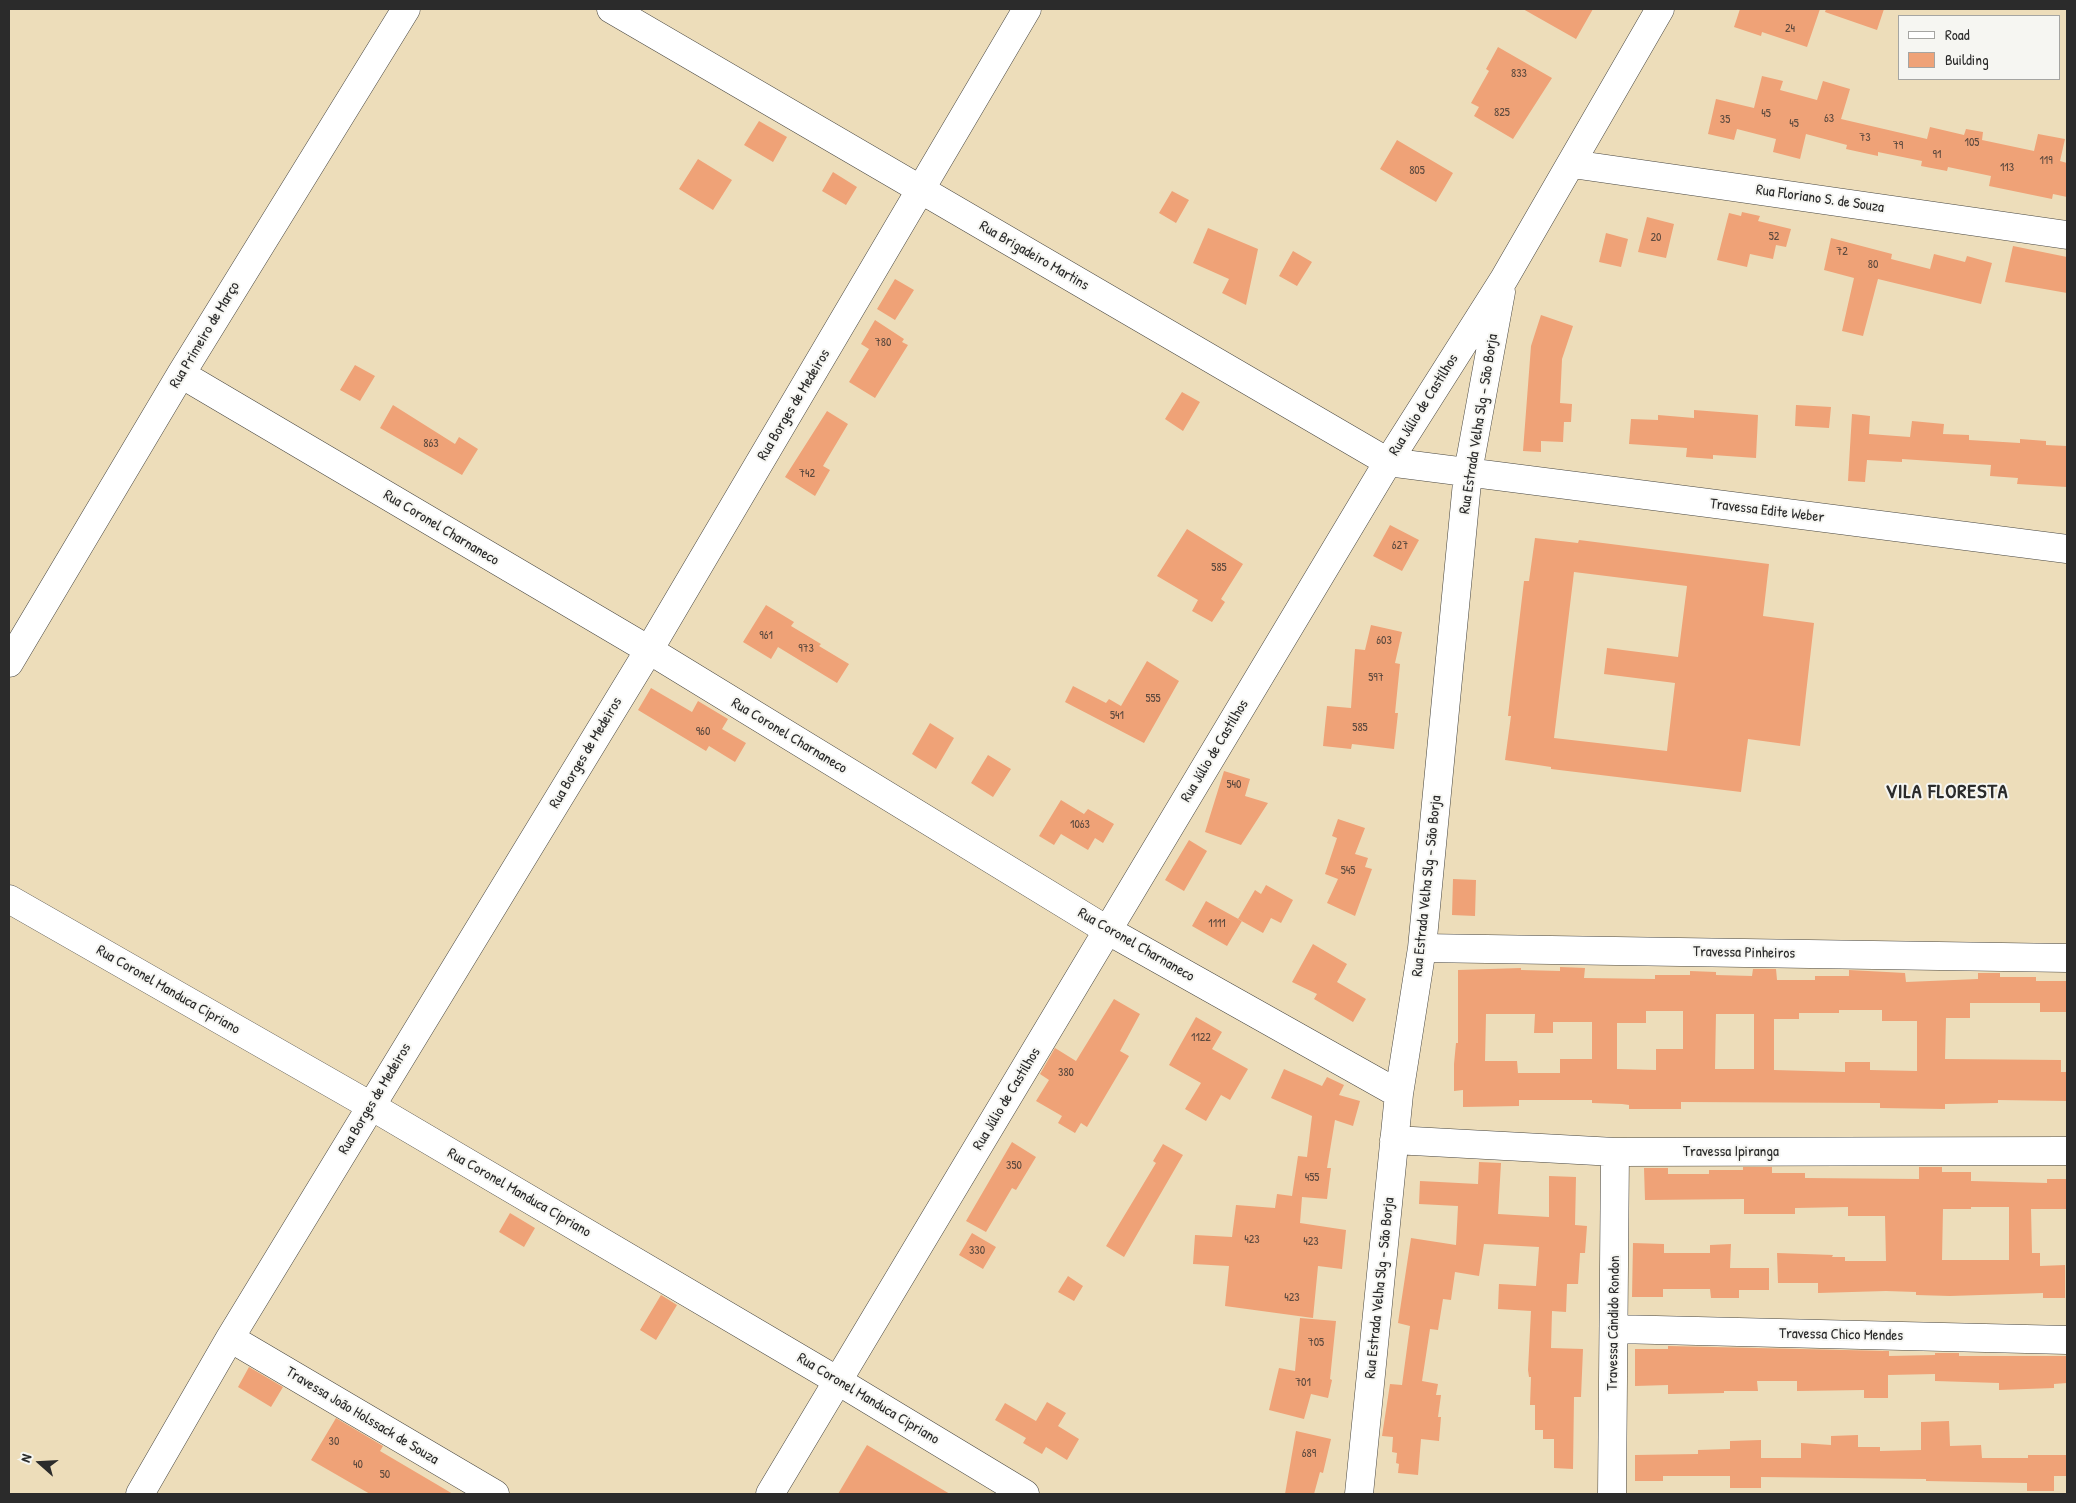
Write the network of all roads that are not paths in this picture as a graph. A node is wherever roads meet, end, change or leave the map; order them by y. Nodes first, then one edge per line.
1 (406, 9) edge
2 (611, 9) edge
3 (1027, 9) edge
4 (1660, 9) edge
5 (1572, 164) junction
6 (921, 190) junction
7 (2067, 236) edge
8 (1504, 279) junction
9 (181, 374) junction
10 (1388, 462) junction
11 (1468, 472) junction
12 (2067, 549) edge
13 (649, 650) junction
14 (9, 663) edge
15 (9, 899) edge
16 (1107, 930) junction
17 (1422, 948) junction
18 (2067, 958) edge
19 (1399, 1094) junction
20 (371, 1106) junction
21 (1394, 1140) junction
22 (2067, 1151) edge
23 (1615, 1152) junction
24 (1614, 1329) junction
25 (230, 1338) junction
26 (2067, 1340) edge
27 (838, 1381) junction
28 (140, 1494) edge
29 (495, 1494) edge
30 (770, 1494) edge
31 (1025, 1494) edge
32 (1359, 1494) edge
33 (1612, 1494) edge

1 - 9 street, Rua Primeiro de Março
2 - 6 street, Rua Brigadeiro Martins
3 - 6 street, Rua Borges de Medeiros
4 - 5 street, Rua Júlio de Castilhos
5 - 7 street, Rua Floriano S. de Souza
5 - 8 street, Rua Júlio de Castilhos
6 - 10 street, Rua Brigadeiro Martins
6 - 13 street, Rua Borges de Medeiros
8 - 10 street, Rua Júlio de Castilhos
8 - 11 street, Rua Estrada Velha Slg - São Borja
9 - 13 street, Rua Coronel Charnaneco
9 - 14 street, Rua Primeiro de Março
10 - 11 street, Rua Brigadeiro Martins
10 - 16 street, Rua Júlio de Castilhos
11 - 12 street, Travessa Edite Weber
11 - 17 street, Rua Estrada Velha Slg - São Borja
13 - 16 street, Rua Coronel Charnaneco
13 - 20 street, Rua Borges de Medeiros
15 - 20 street, Rua Coronel Manduca Cipriano
16 - 19 street, Rua Coronel Charnaneco
16 - 27 street, Rua Júlio de Castilhos
17 - 18 street, Travessa Pinheiros
17 - 19 street, Rua Estrada Velha Slg - São Borja
19 - 21 street, Rua Estrada Velha Slg - São Borja
20 - 25 street, Rua Borges de Medeiros
20 - 27 street, Rua Coronel Manduca Cipriano
21 - 23 street, Travessa Ipiranga
21 - 32 street, Rua Estrada Velha Slg - São Borja
22 - 23 street, Travessa Ipiranga
23 - 24 street, Travessa Cândido Rondon
24 - 26 street, Travessa Chico Mendes
24 - 33 street, Travessa Cândido Rondon
25 - 28 street, Rua Borges de Medeiros
25 - 29 street, Travessa João Holssack de Souza
27 - 30 street, Rua Júlio de Castilhos
27 - 31 street, Rua Coronel Manduca Cipriano

